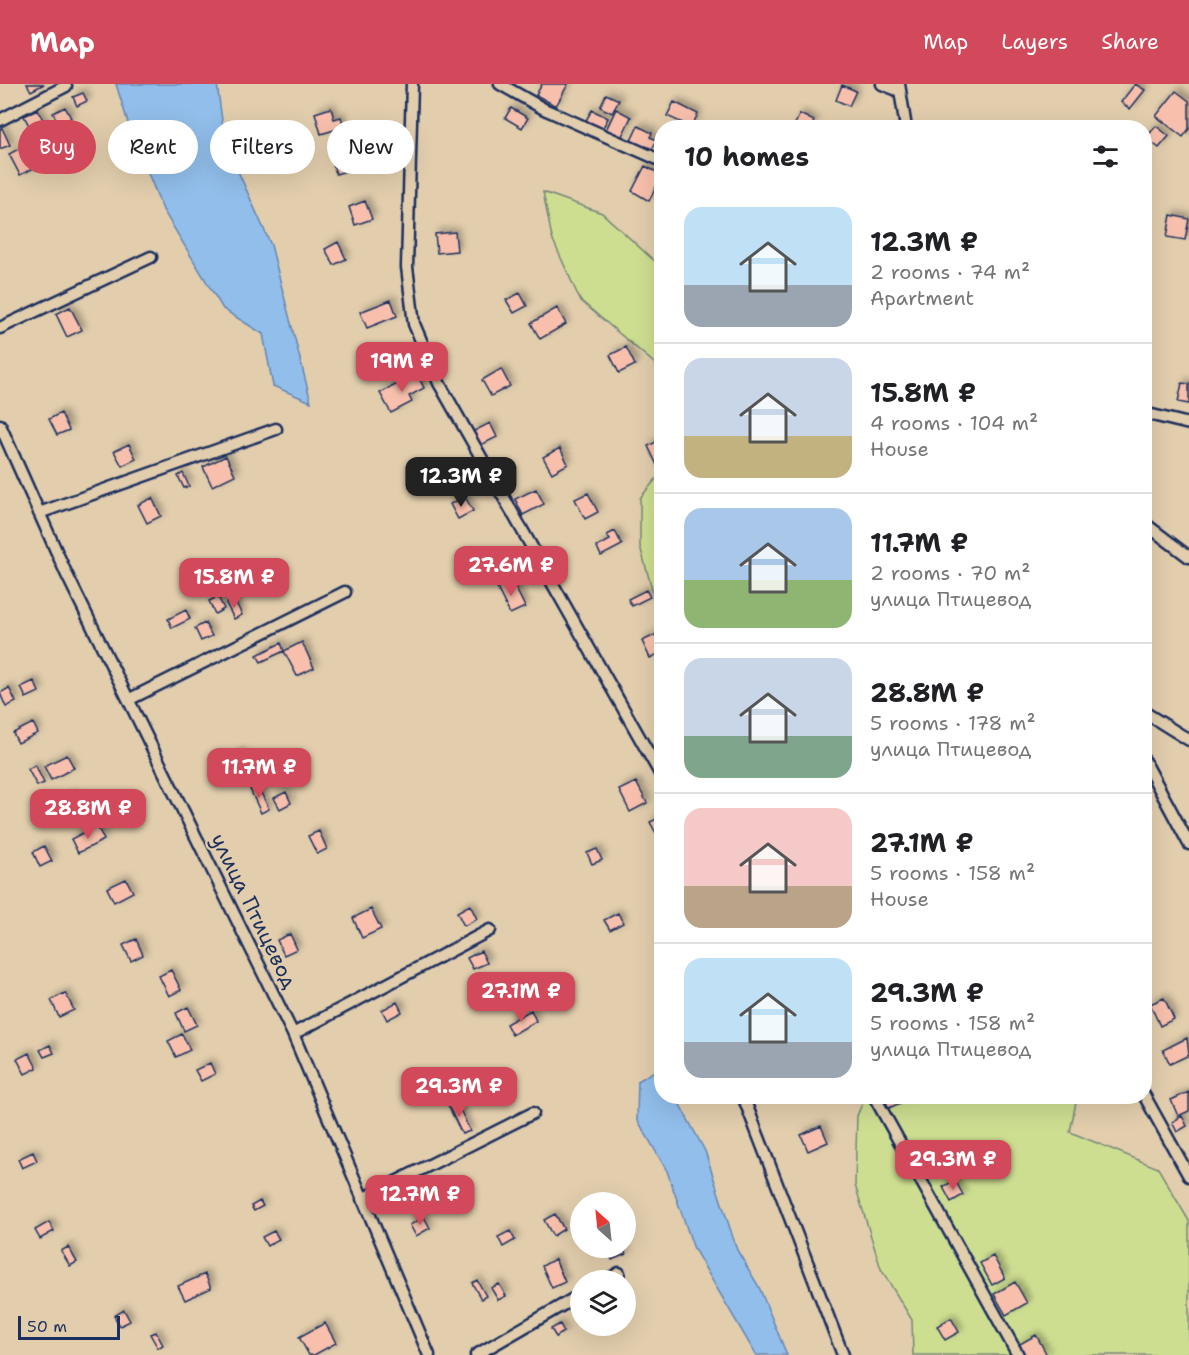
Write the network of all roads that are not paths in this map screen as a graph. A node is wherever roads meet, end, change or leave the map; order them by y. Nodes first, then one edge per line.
1 (412, 84) edge
2 (500, 84) edge
3 (882, 84) edge
4 (66, 86) dead end
5 (900, 88) edge
6 (0, 120) edge
7 (905, 120) edge
8 (654, 158) edge
9 (151, 257) dead end
10 (0, 328) edge
11 (1152, 415) edge
12 (1189, 424) edge
13 (0, 425) edge
14 (276, 429) dead end
15 (39, 513) junction
16 (1152, 529) edge
17 (1189, 558) edge
18 (345, 592) dead end
19 (130, 699) junction
20 (1152, 717) edge
21 (1189, 740) edge
22 (654, 763) edge
23 (1152, 775) edge
24 (1189, 844) edge
25 (490, 930) dead end
26 (293, 1034) junction
27 (746, 1104) edge
28 (878, 1104) edge
29 (1149, 1104) edge
30 (533, 1113) dead end
31 (1189, 1176) edge
32 (362, 1199) junction
33 (570, 1301) edge
34 (429, 1355) edge
35 (476, 1355) edge
36 (843, 1355) edge
37 (1018, 1355) edge

1 - 22 street
2 - 8 street
3 - 5 street
4 - 6 street
5 - 7 street
9 - 10 street
11 - 12 street
13 - 15 street, улица Птицевод
14 - 15 street
15 - 19 street, улица Птицевод
16 - 17 street
18 - 19 street
19 - 26 street, улица Птицевод
20 - 21 street
23 - 24 street
25 - 26 street
26 - 32 street, улица Птицевод
27 - 36 street
28 - 37 street
29 - 31 street
30 - 32 street
32 - 34 street, улица Птицевод
33 - 35 street

